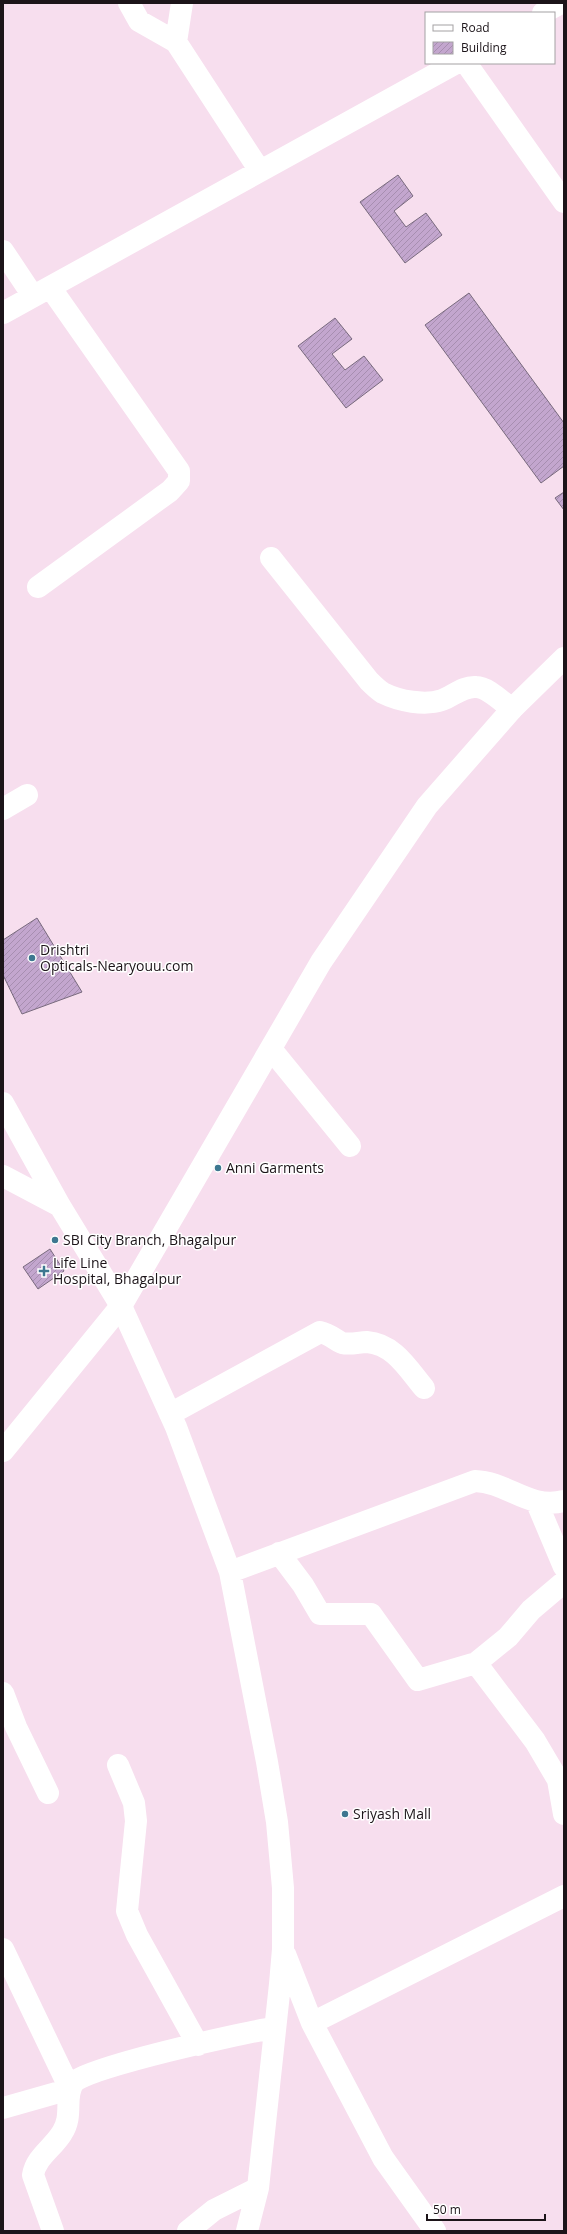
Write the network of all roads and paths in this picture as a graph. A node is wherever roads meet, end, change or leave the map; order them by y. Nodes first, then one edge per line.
1 (129, 3) edge
2 (182, 3) edge
3 (176, 42) junction
4 (454, 64) edge
5 (467, 64) edge
6 (260, 171) junction
7 (564, 202) edge
8 (3, 251) edge
9 (42, 291) junction
10 (3, 313) edge
11 (271, 558) dead end
12 (38, 587) dead end
13 (564, 658) edge
14 (512, 709) junction
15 (27, 795) dead end
16 (3, 809) edge
17 (271, 1048) junction
18 (3, 1103) edge
19 (350, 1146) dead end
20 (3, 1176) edge
21 (60, 1206) junction
22 (121, 1306) junction
23 (424, 1388) dead end
24 (170, 1414) junction
25 (3, 1451) edge
26 (564, 1501) edge
27 (537, 1503) junction
28 (280, 1553) junction
29 (564, 1567) edge
30 (230, 1572) junction
31 (564, 1582) edge
32 (476, 1663) junction
33 (3, 1693) edge
34 (118, 1765) dead end
35 (48, 1794) dead end
36 (564, 1814) edge
37 (564, 1896) edge
38 (3, 1949) edge
39 (283, 1949) junction
40 (312, 2023) junction
41 (274, 2028) junction
42 (198, 2045) junction
43 (70, 2089) junction
44 (3, 2108) edge
45 (258, 2188) junction
46 (53, 2231) edge
47 (188, 2231) edge
48 (247, 2231) edge
49 (435, 2231) edge

1 - 3 street
2 - 3 street
3 - 6 street
4 - 6 street
5 - 7 street
6 - 9 street
8 - 9 street
9 - 10 street
9 - 12 street
11 - 14 street
13 - 14 street
14 - 17 street
15 - 16 street
17 - 19 street
17 - 22 street
18 - 21 street
20 - 21 street
21 - 22 street
22 - 24 street
22 - 25 street
23 - 24 street
24 - 30 street
26 - 27 street
27 - 28 street
27 - 29 street
28 - 30 street
28 - 32 street
30 - 39 street
31 - 32 street
32 - 36 street
33 - 35 street
34 - 42 street
37 - 40 street
38 - 43 street
39 - 40 street
39 - 41 street
40 - 49 street
41 - 42 street
41 - 45 street
42 - 43 street
43 - 44 street
43 - 46 street
45 - 47 street
45 - 48 street

